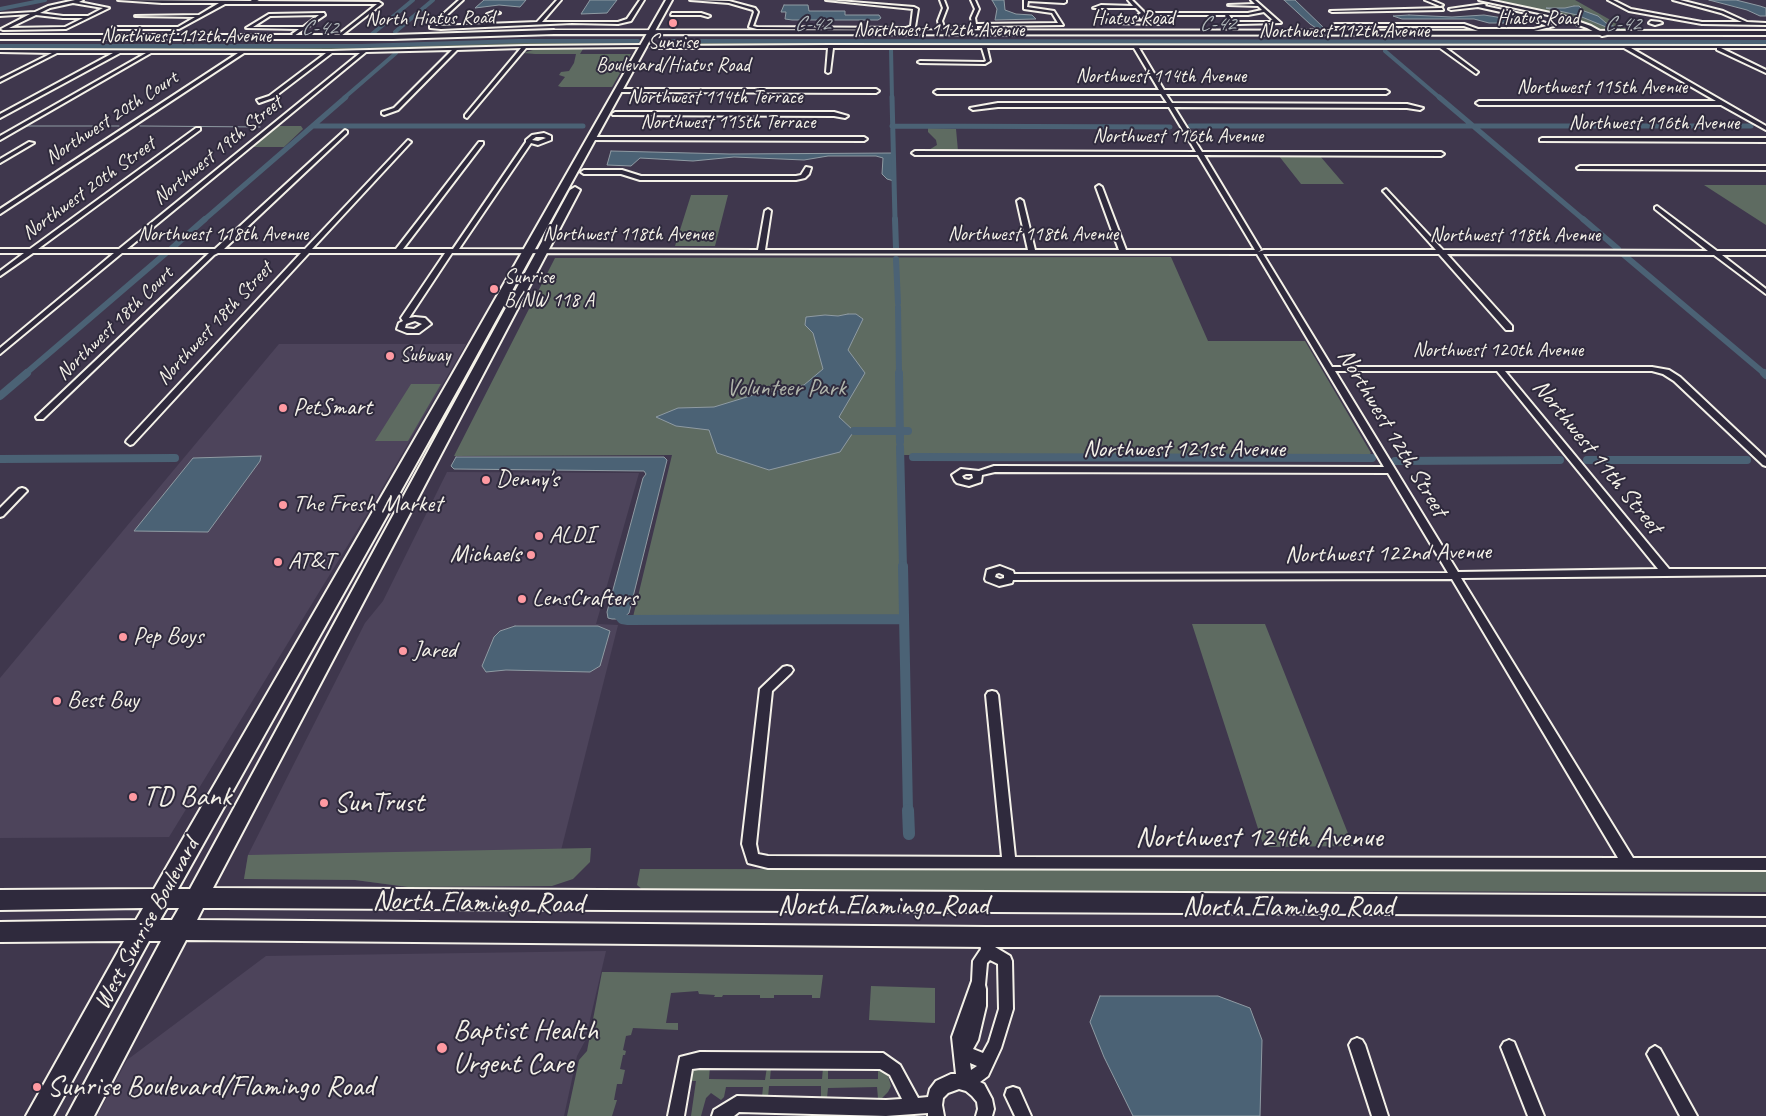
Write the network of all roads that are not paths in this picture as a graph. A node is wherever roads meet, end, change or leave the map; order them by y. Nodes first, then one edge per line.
1 (81, 0) edge
2 (120, 0) edge
3 (462, 0) edge
4 (559, 0) edge
5 (642, 0) edge
6 (668, 0) edge
7 (692, 0) edge
8 (828, 0) edge
9 (942, 0) edge
10 (973, 0) edge
11 (1026, 0) edge
12 (1064, 0) edge
13 (1130, 0) edge
14 (1253, 0) edge
15 (1427, 0) edge
16 (1482, 0) edge
17 (1610, 0) edge
18 (1675, 0) edge
19 (257, 1) edge
20 (72, 2) junction
21 (162, 2) junction
22 (226, 2) junction
23 (340, 2) junction
24 (1495, 2) junction
25 (1150, 5) dead end
26 (1230, 5) dead end
27 (1258, 5) junction
28 (676, 6) dead end
29 (1137, 6) junction
30 (1479, 6) junction
31 (1105, 7) dead end
32 (1440, 7) junction
33 (1265, 12) junction
34 (36, 13) junction
35 (323, 14) junction
36 (495, 14) dead end
37 (672, 14) junction
38 (1144, 14) junction
39 (1226, 14) junction
40 (0, 15) edge
41 (137, 16) junction
42 (201, 16) junction
43 (708, 16) dead end
44 (91, 17) junction
45 (1665, 17) junction
46 (129, 20) dead end
47 (1113, 22) dead end
48 (1167, 22) dead end
49 (1657, 22) dead end
50 (122, 24) dead end
51 (538, 24) junction
52 (1145, 24) junction
53 (1749, 24) junction
54 (1766, 24) edge
55 (1336, 25) dead end
56 (1350, 25) junction
57 (486, 26) junction
58 (973, 27) junction
59 (304, 28) junction
60 (1, 30) edge
61 (650, 33) junction
62 (661, 33) junction
63 (1601, 34) junction
64 (1766, 34) edge
65 (294, 35) dead end
66 (340, 35) dead end
67 (0, 38) edge
68 (642, 46) junction
69 (653, 46) junction
70 (831, 46) junction
71 (984, 46) junction
72 (1135, 46) junction
73 (525, 47) junction
74 (1441, 47) junction
75 (1624, 47) junction
76 (1716, 47) junction
77 (1766, 47) edge
78 (456, 49) junction
79 (0, 51) edge
80 (58, 51) junction
81 (119, 51) junction
82 (365, 51) junction
83 (150, 52) junction
84 (243, 52) junction
85 (331, 52) junction
86 (920, 62) dead end
87 (828, 72) dead end
88 (1766, 72) edge
89 (1476, 73) dead end
90 (0, 81) edge
91 (618, 91) junction
92 (628, 91) junction
93 (876, 91) dead end
94 (937, 92) dead end
95 (1163, 92) junction
96 (1386, 92) dead end
97 (259, 100) dead end
98 (1479, 103) dead end
99 (1724, 103) junction
100 (1171, 105) junction
101 (973, 108) dead end
102 (1420, 108) dead end
103 (384, 114) dead end
104 (615, 114) junction
105 (0, 116) edge
106 (466, 116) dead end
107 (844, 116) dead end
108 (1766, 128) edge
109 (198, 130) dead end
110 (345, 132) dead end
111 (0, 138) edge
112 (597, 139) junction
113 (864, 139) dead end
114 (1542, 140) dead end
115 (1766, 140) edge
116 (408, 142) dead end
117 (530, 142) dead end
118 (31, 143) dead end
119 (481, 143) dead end
120 (915, 153) dead end
121 (1200, 153) junction
122 (1441, 154) dead end
123 (0, 161) edge
124 (808, 168) dead end
125 (1580, 168) dead end
126 (1766, 168) edge
127 (585, 171) junction
128 (1099, 187) dead end
129 (1386, 192) dead end
130 (1020, 201) dead end
131 (1656, 208) dead end
132 (768, 211) dead end
133 (0, 212) edge
134 (0, 251) edge
135 (31, 251) junction
136 (122, 251) junction
137 (216, 251) junction
138 (306, 251) junction
139 (398, 251) junction
140 (453, 251) junction
141 (528, 251) junction
142 (543, 251) junction
143 (761, 251) junction
144 (1032, 252) junction
145 (1123, 252) junction
146 (1259, 252) junction
147 (1441, 252) junction
148 (1715, 253) junction
149 (1766, 253) edge
150 (0, 274) edge
151 (1766, 292) edge
152 (407, 321) dead end
153 (1509, 328) dead end
154 (0, 352) edge
155 (1498, 368) junction
156 (1330, 369) junction
157 (40, 417) dead end
158 (130, 442) dead end
159 (1766, 463) edge
160 (1391, 470) junction
161 (977, 474) dead end
162 (22, 491) dead end
163 (0, 514) edge
164 (1666, 572) junction
165 (1766, 572) edge
166 (1455, 576) junction
167 (1010, 578) dead end
168 (787, 670) dead end
169 (992, 694) dead end
170 (1009, 862) junction
171 (1628, 864) junction
172 (1766, 864) edge
173 (161, 898) junction
174 (196, 898) junction
175 (0, 900) edge
176 (1766, 906) edge
177 (179, 930) junction
178 (142, 931) junction
179 (0, 932) edge
180 (1766, 937) edge
181 (987, 944) junction
182 (1357, 1045) dead end
183 (1509, 1047) dead end
184 (962, 1052) junction
185 (1655, 1054) dead end
186 (988, 1062) junction
187 (966, 1083) junction
188 (1013, 1095) dead end
189 (914, 1106) junction
190 (935, 1111) edge
191 (39, 1116) edge
192 (80, 1116) edge
193 (676, 1116) edge
194 (720, 1116) edge
195 (984, 1116) edge
196 (1023, 1116) edge
197 (1380, 1116) edge
198 (1536, 1116) edge
199 (1689, 1116) edge

1 - 20 street
2 - 21 street
3 - 57 street
4 - 51 street
5 - 51 street
6 - 61 highway, West Sunrise Boulevard
7 - 8 street
9 - 58 street
10 - 58 street
11 - 12 street
11 - 58 street
13 - 29 street
14 - 27 street
15 - 32 street
16 - 24 street
17 - 45 street
18 - 53 street
19 - 22 street
19 - 23 street
20 - 34 street
20 - 44 street
21 - 22 street
21 - 41 street
22 - 42 street
23 - 35 street
23 - 66 street
24 - 30 street
24 - 63 street
25 - 29 street
26 - 27 street
27 - 33 street
28 - 37 highway, West Sunrise Boulevard
29 - 31 street
29 - 38 street
30 - 32 street
30 - 56 street
32 - 56 street
33 - 39 street
33 - 39 street
34 - 40 street
34 - 44 street
34 - 60 street
35 - 59 street
35 - 59 street
36 - 57 street
37 - 43 street
37 - 62 highway, West Sunrise Boulevard
38 - 39 street
38 - 52 street
41 - 42 street
41 - 46 street
42 - 50 street
44 - 60 street
45 - 49 street
45 - 53 street
47 - 52 street
48 - 52 street
51 - 57 street
53 - 54 street
55 - 56 street
59 - 65 street
61 - 62 main road, Hiatus Road
61 - 67 main road, North Hiatus Road
61 - 68 highway, West Sunrise Boulevard
62 - 63 main road, Hiatus Road
62 - 69 highway, West Sunrise Boulevard
63 - 64 main road, Hiatus Road
68 - 73 street, Northwest 112th Avenue
68 - 91 highway, West Sunrise Boulevard
69 - 70 street, Northwest 112th Avenue
69 - 92 highway, West Sunrise Boulevard
70 - 71 street, Northwest 112th Avenue
70 - 87 street
71 - 72 street, Northwest 112th Avenue
71 - 86 street
72 - 74 street, Northwest 112th Avenue
72 - 95 street, Northwest 12th Street
73 - 78 street, Northwest 112th Avenue
73 - 106 street
74 - 75 street, Northwest 112th Avenue
74 - 89 street
75 - 76 street, Northwest 112th Avenue
75 - 99 street
76 - 77 street, Northwest 112th Avenue
76 - 88 street
78 - 82 street, Northwest 112th Avenue
78 - 103 street
79 - 80 street, Northwest 112th Avenue
80 - 81 street, Northwest 112th Avenue
80 - 90 street
81 - 83 street, Northwest 112th Avenue
81 - 105 street
82 - 85 street, Northwest 112th Avenue
82 - 136 street, Northwest 19th Street
83 - 84 street, Northwest 112th Avenue
83 - 111 street
84 - 85 street, Northwest 112th Avenue
84 - 133 street, Northwest 20th Court
85 - 97 street
91 - 92 street
91 - 112 highway, West Sunrise Boulevard
92 - 93 street
92 - 104 highway, West Sunrise Boulevard
94 - 95 street, Northwest 114th Avenue
95 - 96 street, Northwest 114th Avenue
95 - 100 street, Northwest 12th Street
98 - 99 street, Northwest 115th Avenue
99 - 108 street
100 - 101 street
100 - 102 street
100 - 121 street, Northwest 12th Street
104 - 107 street, Northwest 114th Terrace
104 - 112 highway, West Sunrise Boulevard
109 - 135 street, Northwest 20th Street
110 - 137 street, Northwest 18th Court
112 - 113 street, Northwest 115th Terrace
112 - 127 highway, West Sunrise Boulevard
112 - 141 highway, West Sunrise Boulevard
114 - 115 street, Northwest 116th Avenue
116 - 138 street, Northwest 18th Street
117 - 140 street
118 - 123 street
119 - 139 street
120 - 121 street, Northwest 116th Avenue
121 - 122 street, Northwest 116th Avenue
121 - 146 street, Northwest 12th Street
124 - 127 street
125 - 126 street
127 - 142 highway, West Sunrise Boulevard
128 - 145 street
129 - 147 street
130 - 144 street
131 - 148 street
132 - 143 street
134 - 135 street, Northwest 118th Avenue
135 - 136 street, Northwest 118th Avenue
135 - 150 street, Northwest 20th Street
136 - 137 street, Northwest 118th Avenue
136 - 154 street, Northwest 19th Street
137 - 138 street, Northwest 118th Avenue
137 - 157 street, Northwest 18th Court
138 - 139 street, Northwest 118th Avenue
138 - 158 street, Northwest 18th Street
139 - 140 street, Northwest 118th Avenue
140 - 141 street, Northwest 118th Avenue
140 - 152 street
141 - 142 street, Northwest 118th Avenue
141 - 173 highway, West Sunrise Boulevard
142 - 143 street, Northwest 118th Avenue
142 - 174 highway, West Sunrise Boulevard
143 - 144 street, Northwest 118th Avenue
144 - 145 street, Northwest 118th Avenue
145 - 146 street, Northwest 118th Avenue
146 - 147 street, Northwest 118th Avenue
146 - 156 street, Northwest 12th Street
147 - 148 street, Northwest 118th Avenue
147 - 153 street
148 - 149 street, Northwest 118th Avenue
148 - 151 street
155 - 156 street, Northwest 120th Avenue
155 - 159 street, Northwest 120th Avenue
155 - 164 street, Northwest 11th Street
156 - 160 street, Northwest 12th Street
160 - 161 street, Northwest 121st Avenue
160 - 166 street, Northwest 12th Street
162 - 163 street
164 - 165 street, Northwest 122nd Avenue
164 - 166 street, Northwest 122nd Avenue
166 - 167 street, Northwest 122nd Avenue
166 - 171 street, Northwest 12th Street
168 - 170 street, Northwest 124th Avenue
169 - 170 street
170 - 171 street, Northwest 124th Avenue
171 - 172 street, Northwest 124th Avenue
173 - 174 highway, North Flamingo Road
173 - 175 highway, North Flamingo Road
173 - 178 highway, West Sunrise Boulevard
174 - 176 highway, North Flamingo Road
174 - 177 highway, West Sunrise Boulevard
177 - 178 highway, North Flamingo Road
177 - 181 highway, North Flamingo Road
177 - 192 highway, West Sunrise Boulevard
178 - 179 highway, North Flamingo Road
178 - 191 highway, West Sunrise Boulevard
180 - 181 highway, North Flamingo Road
181 - 184 street
181 - 186 street
182 - 197 street
183 - 198 street
184 - 186 street
184 - 187 street
185 - 199 street
186 - 187 street
187 - 190 street
187 - 195 street
188 - 196 street
189 - 190 street
189 - 193 street
189 - 194 street

